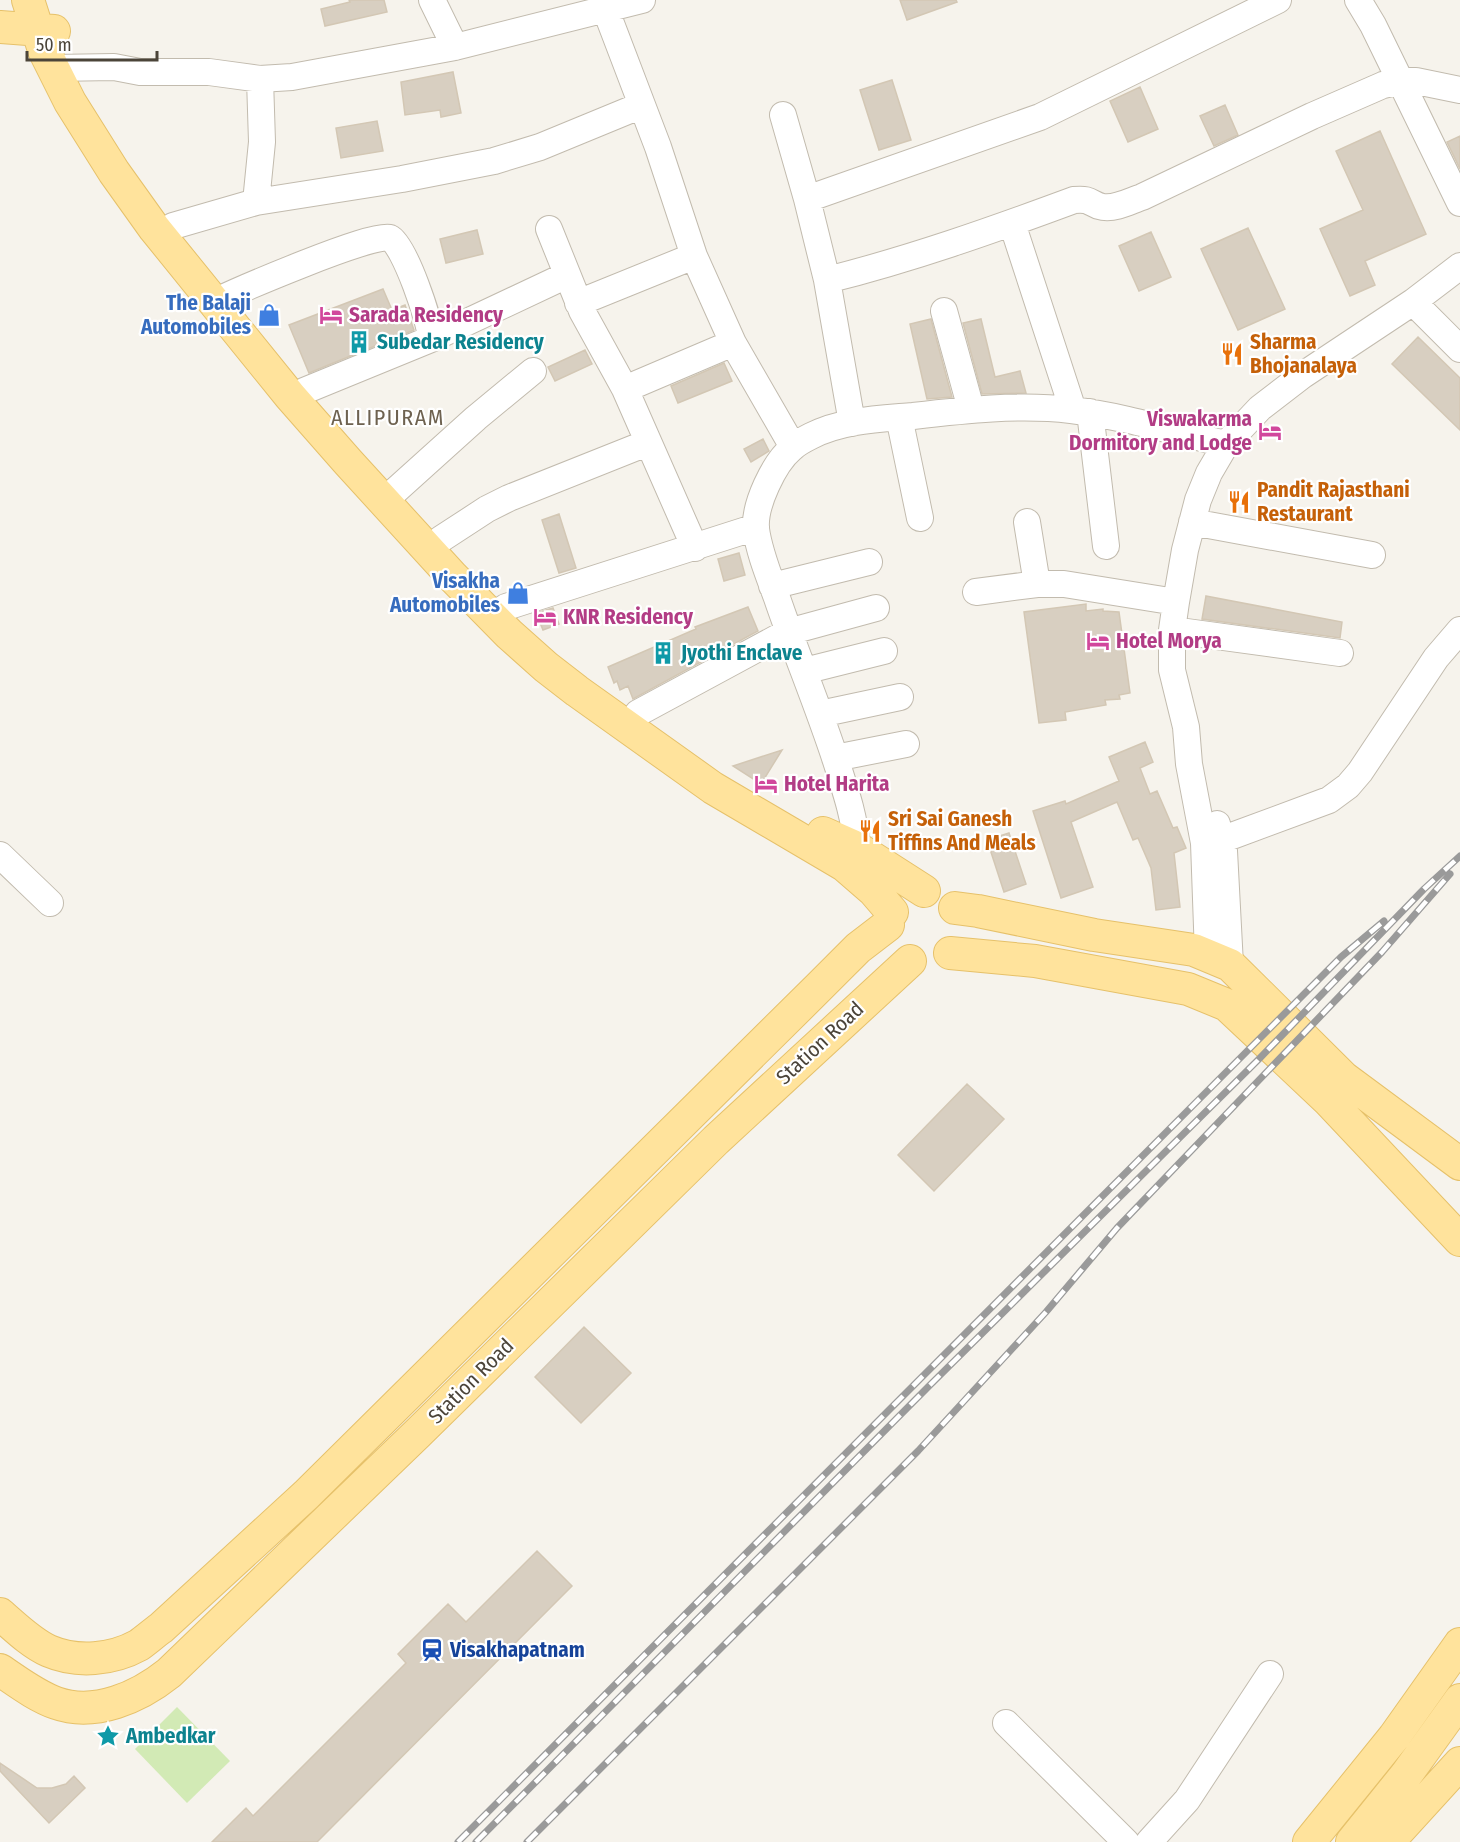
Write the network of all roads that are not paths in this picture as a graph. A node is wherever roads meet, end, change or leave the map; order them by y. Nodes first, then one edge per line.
1 (432, 0) edge
2 (642, 0) edge
3 (1278, 0) edge
4 (1358, 0) edge
5 (604, 5) edge
6 (35, 13) edge
7 (0, 27) edge
8 (455, 47) junction
9 (64, 75) junction
10 (261, 79) junction
11 (1400, 81) junction
12 (1460, 90) edge
13 (642, 105) junction
14 (783, 116) dead end
15 (807, 199) junction
16 (256, 202) junction
17 (1460, 203) edge
18 (1012, 223) junction
19 (173, 226) junction
20 (549, 229) dead end
21 (694, 256) junction
22 (1460, 266) edge
23 (567, 276) junction
24 (826, 280) junction
25 (221, 299) junction
26 (1413, 302) junction
27 (579, 303) junction
28 (944, 311) dead end
29 (431, 339) junction
30 (733, 343) junction
31 (1460, 349) edge
32 (533, 371) dead end
33 (625, 389) junction
34 (304, 391) junction
35 (972, 409) junction
36 (1082, 411) junction
37 (899, 417) junction
38 (852, 423) junction
39 (647, 443) junction
40 (1226, 444) junction
41 (793, 447) junction
42 (395, 491) junction
43 (920, 518) dead end
44 (1027, 522) dead end
45 (1192, 522) junction
46 (756, 527) junction
47 (441, 539) junction
48 (1106, 546) dead end
49 (694, 548) junction
50 (1372, 555) dead end
51 (869, 562) dead end
52 (1037, 584) junction
53 (772, 586) junction
54 (976, 592) dead end
55 (1176, 602) junction
56 (876, 608) dead end
57 (499, 612) junction
58 (1172, 630) junction
59 (1460, 630) edge
60 (788, 632) junction
61 (884, 651) dead end
62 (1340, 653) dead end
63 (804, 671) junction
64 (900, 697) dead end
65 (638, 713) junction
66 (820, 714) junction
67 (1186, 728) junction
68 (906, 744) dead end
69 (835, 758) junction
70 (1221, 840) junction
71 (857, 848) junction
72 (0, 855) edge
73 (924, 891) junction
74 (50, 903) dead end
75 (955, 908) junction
76 (890, 918) junction
77 (950, 953) junction
78 (910, 961) junction
79 (1228, 977) junction
80 (1460, 1164) edge
81 (1460, 1240) edge
82 (0, 1614) edge
83 (1460, 1644) edge
84 (0, 1670) edge
85 (1270, 1674) dead end
86 (1460, 1700) edge
87 (1006, 1723) dead end
88 (1460, 1763) edge
89 (1126, 1842) edge
90 (1149, 1842) edge
91 (1309, 1842) edge
92 (1352, 1842) edge
93 (1388, 1842) edge

1 - 8 street
2 - 5 street
3 - 15 street
4 - 11 street
5 - 8 street
5 - 13 street
6 - 7 main road
6 - 9 main road
8 - 10 street
9 - 10 street
9 - 19 main road
9 - 25 main road
10 - 16 street
11 - 12 street
11 - 17 street
11 - 18 street
13 - 16 street
13 - 21 street
14 - 15 street
15 - 24 street
16 - 19 street
18 - 24 street
18 - 36 street
19 - 25 main road
20 - 23 street
21 - 27 street
21 - 30 street
22 - 26 street
23 - 27 street
23 - 29 street
24 - 38 street
25 - 29 street
25 - 34 main road
25 - 57 main road
26 - 31 street
26 - 40 street
27 - 33 street
28 - 35 street
29 - 34 street
30 - 33 street
30 - 41 street
32 - 42 street
33 - 39 street
34 - 42 main road
35 - 36 street
35 - 37 street
36 - 40 street
36 - 48 street
37 - 38 street
37 - 43 street
38 - 41 street
39 - 47 street
39 - 49 street
40 - 45 street
41 - 46 street
42 - 47 main road
44 - 52 street
45 - 50 street
45 - 55 street
46 - 49 street
46 - 53 street
47 - 57 main road
49 - 57 street
51 - 53 street
52 - 54 street
52 - 55 street
53 - 60 street
55 - 58 street
56 - 60 street
57 - 65 main road
57 - 76 main road
58 - 62 street
58 - 67 street
59 - 70 street
60 - 63 street
60 - 65 street
61 - 63 street
63 - 66 street
64 - 66 street
65 - 71 main road
66 - 69 street
67 - 70 street
67 - 79 street
68 - 69 street
69 - 71 street
70 - 79 street
71 - 73 main road
72 - 74 street
73 - 75 main road
73 - 76 main road
75 - 77 main road
75 - 79 main road
76 - 78 main road
76 - 82 main road, Station Road
77 - 78 main road
77 - 79 main road
78 - 84 main road, Station Road
79 - 80 main road
79 - 81 main road
83 - 91 main road
85 - 90 street
86 - 92 main road
87 - 89 street
88 - 93 main road

